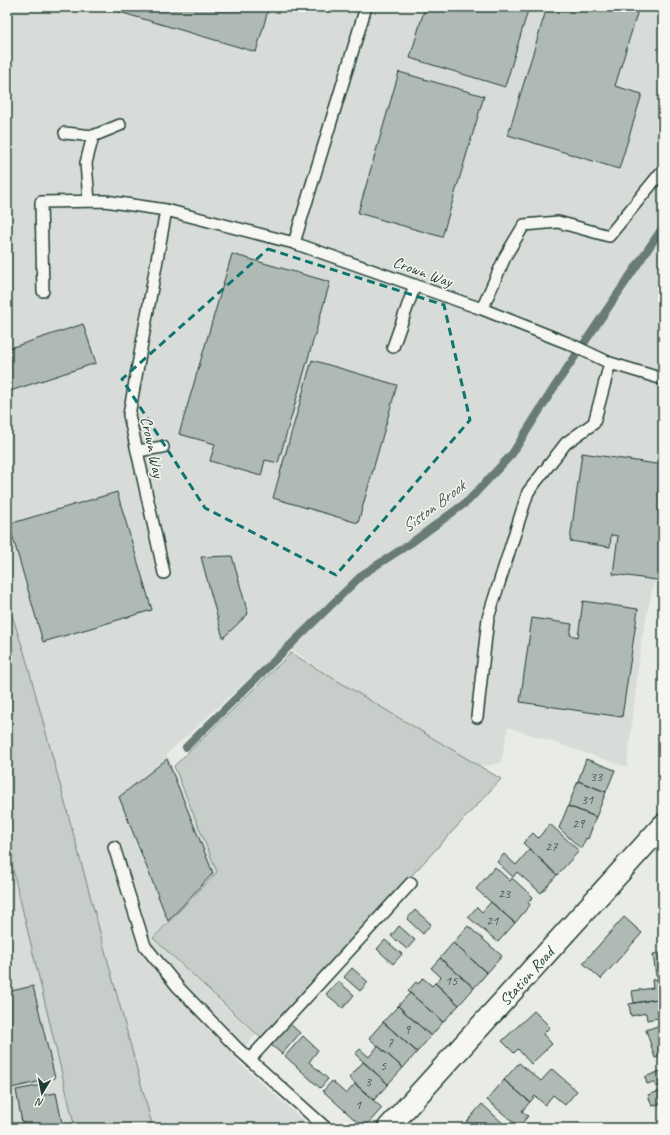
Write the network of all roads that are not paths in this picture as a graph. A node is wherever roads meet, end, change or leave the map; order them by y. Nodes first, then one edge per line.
1 (366, 7) edge
2 (120, 125) dead end
3 (65, 133) dead end
4 (93, 136) junction
5 (663, 170) edge
6 (89, 201) junction
7 (166, 210) junction
8 (294, 243) junction
9 (415, 285) junction
10 (43, 291) dead end
11 (482, 309) junction
12 (393, 347) dead end
13 (610, 363) junction
14 (663, 379) edge
15 (163, 447) dead end
16 (137, 451) junction
17 (164, 573) dead end
18 (476, 717) dead end
19 (663, 825) edge
20 (114, 847) dead end
21 (411, 883) dead end
22 (250, 1059) junction
23 (326, 1128) edge
24 (388, 1128) edge

1 - 8 lane
2 - 4 lane
3 - 4 lane
4 - 6 lane
5 - 11 lane
6 - 7 lane, Crown Way
6 - 10 lane, Crown Way
7 - 8 lane, Crown Way
7 - 16 lane, Crown Way
8 - 9 lane, Crown Way
9 - 11 lane, Crown Way
9 - 12 lane
11 - 13 lane, Crown Way
13 - 14 lane, Crown Way
13 - 18 lane
15 - 16 lane
16 - 17 lane, Crown Way
19 - 24 street, Station Road
20 - 22 lane
21 - 22 lane
22 - 23 lane

